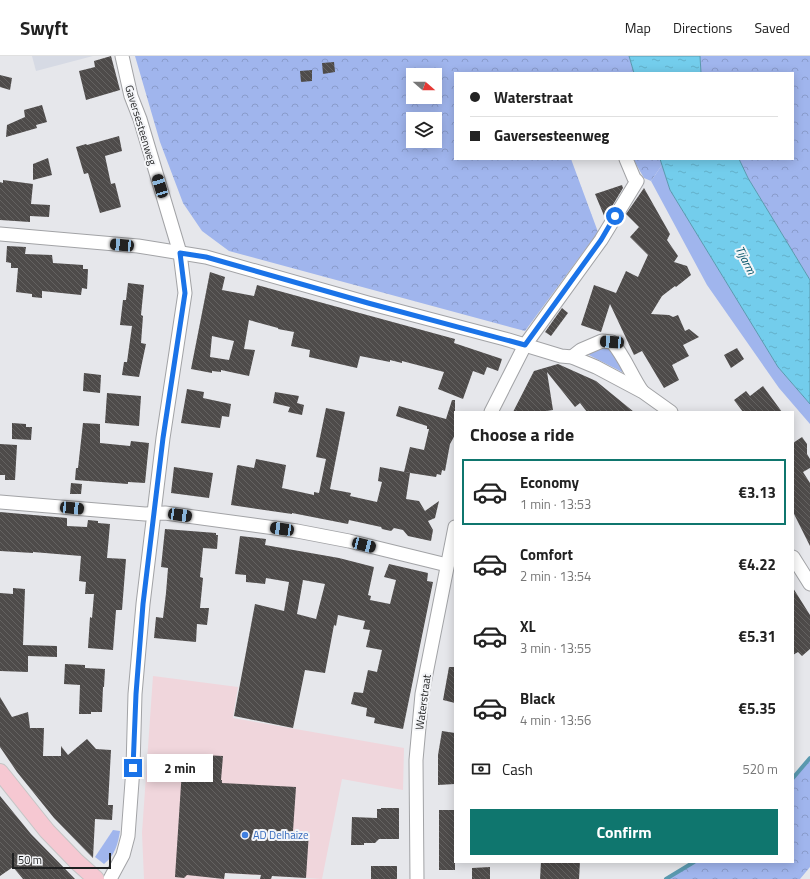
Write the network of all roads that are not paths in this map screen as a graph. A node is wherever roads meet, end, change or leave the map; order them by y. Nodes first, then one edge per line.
1 (122, 56) edge
2 (626, 160) edge
3 (0, 234) edge
4 (180, 253) junction
5 (525, 345) junction
6 (572, 357) junction
7 (643, 392) junction
8 (492, 411) edge
9 (670, 411) edge
10 (0, 502) edge
11 (153, 513) junction
12 (454, 532) edge
13 (794, 559) edge
14 (447, 565) junction
15 (810, 584) edge
16 (0, 772) edge
17 (96, 879) edge
18 (110, 879) edge
19 (417, 879) edge

1 - 4 street, Gaversesteenweg
2 - 5 street
3 - 4 street
4 - 5 street
4 - 11 street, Gaversesteenweg
5 - 6 street
5 - 8 street
6 - 7 street
6 - 7 street
7 - 9 street
10 - 11 street
11 - 14 street
11 - 18 street, Gaversesteenweg
12 - 14 street, Waterstraat
13 - 15 street
14 - 19 street, Waterstraat
16 - 17 main road

